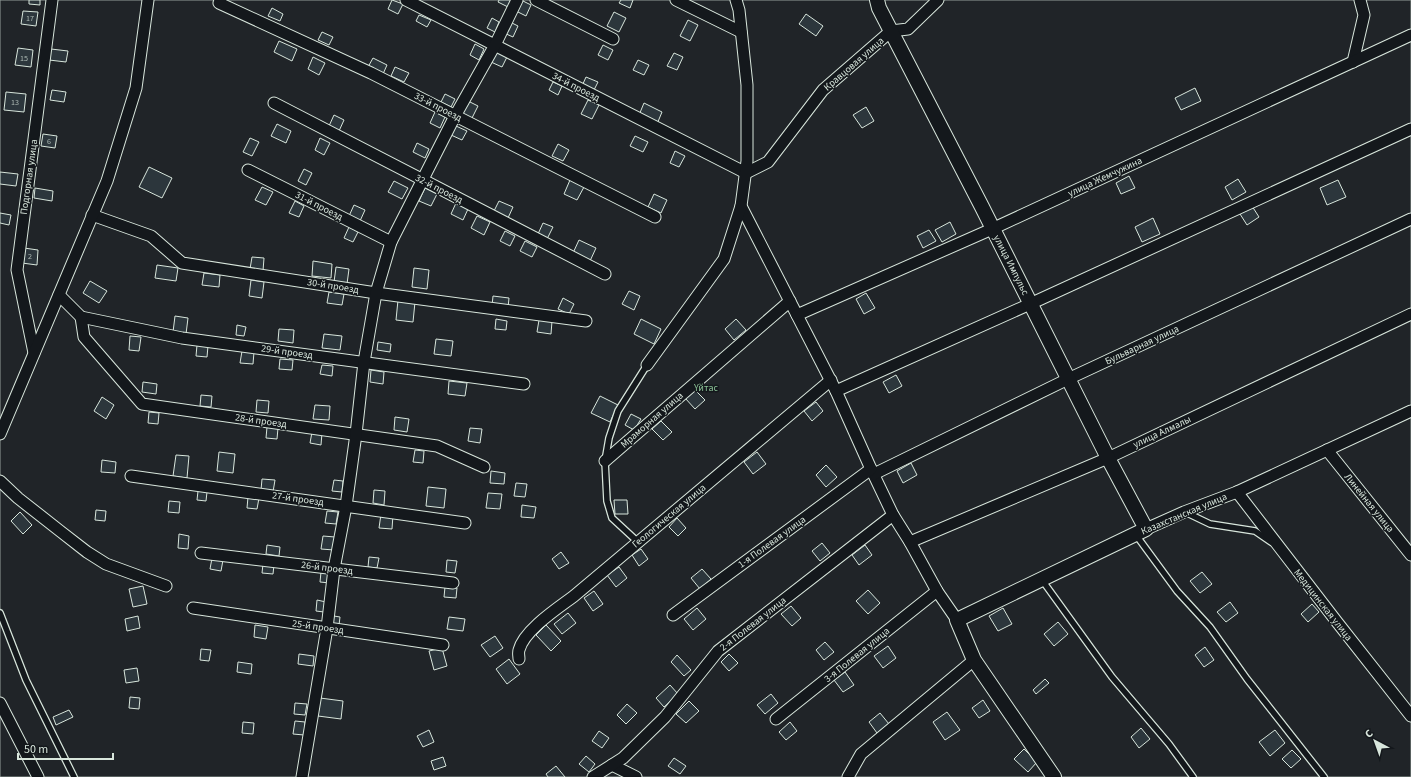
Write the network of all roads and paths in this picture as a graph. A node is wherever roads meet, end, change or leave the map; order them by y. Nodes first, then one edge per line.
1 (52, 0) edge
2 (148, 0) edge
3 (406, 0) edge
4 (517, 0) edge
5 (536, 0) edge
6 (676, 0) edge
7 (736, 0) edge
8 (877, 0) edge
9 (938, 0) edge
10 (1360, 0) edge
11 (219, 4) dead end
12 (741, 32) junction
13 (891, 32) junction
14 (1411, 35) edge
15 (613, 39) dead end
16 (495, 45) junction
17 (1353, 62) junction
18 (274, 103) dead end
19 (456, 116) junction
20 (1411, 128) edge
21 (248, 170) dead end
22 (746, 174) junction
23 (422, 180) junction
24 (741, 206) junction
25 (92, 215) junction
26 (654, 217) dead end
27 (1411, 219) edge
28 (992, 228) junction
29 (390, 242) junction
30 (604, 274) dead end
31 (376, 293) junction
32 (59, 295) junction
33 (790, 301) junction
34 (1030, 304) junction
35 (1411, 314) edge
36 (797, 315) junction
37 (81, 317) junction
38 (586, 321) dead end
39 (34, 353) junction
40 (364, 362) junction
41 (647, 365) joint
42 (1068, 379) junction
43 (831, 380) junction
44 (524, 384) dead end
45 (836, 391) junction
46 (1411, 411) edge
47 (0, 434) edge
48 (356, 434) junction
49 (1327, 450) junction
50 (1108, 458) junction
51 (605, 461) junction
52 (484, 467) dead end
53 (872, 471) junction
54 (131, 476) dead end
55 (0, 481) edge
56 (1237, 492) junction
57 (346, 506) junction
58 (1184, 512) junction
59 (893, 515) junction
60 (465, 523) dead end
61 (1141, 532) junction
62 (638, 542) junction
63 (910, 542) junction
64 (1280, 549) junction
65 (201, 553) dead end
66 (1411, 555) edge
67 (334, 569) junction
68 (1042, 580) junction
69 (453, 583) dead end
70 (166, 586) dead end
71 (937, 591) junction
72 (193, 608) dead end
73 (0, 613) edge
74 (673, 615) dead end
75 (957, 620) junction
76 (327, 628) junction
77 (443, 645) dead end
78 (519, 659) dead end
79 (974, 660) junction
80 (0, 703) edge
81 (1411, 716) edge
82 (776, 719) dead end
83 (612, 765) junction
84 (38, 777) edge
85 (74, 777) edge
86 (302, 777) edge
87 (593, 777) edge
88 (636, 777) edge
89 (848, 777) edge
90 (1054, 777) edge
91 (1193, 777) edge
92 (1324, 777) edge

1 - 39 street, Подгорная улица
2 - 25 street
3 - 16 street, 34-й проезд
4 - 16 street
5 - 15 street
6 - 12 street
7 - 12 street
8 - 13 street, улица Импульс
9 - 13 street, Кравцовая улица
10 - 17 street
11 - 19 street, 33-й проезд
12 - 22 street
13 - 22 street, Кравцовая улица
13 - 28 street, улица Импульс
14 - 17 street, улица Жемчужина
16 - 19 street
16 - 22 street, 34-й проезд
17 - 28 street, улица Жемчужина
18 - 23 street, 32-й проезд
19 - 23 street
19 - 26 street, 33-й проезд
20 - 34 street
21 - 29 street, 31-й проезд
22 - 24 street
23 - 29 street
23 - 30 street, 32-й проезд
24 - 33 street
24 - 41 street
25 - 31 street, 30-й проезд
25 - 32 street
27 - 42 street, Бульварная улица
28 - 34 street, улица Импульс
28 - 36 street, улица Жемчужина
29 - 31 street
31 - 38 street, 30-й проезд
31 - 40 street
32 - 37 street
32 - 39 street
33 - 36 street
33 - 51 street, Мраморная улица
34 - 42 street, улица Импульс
34 - 45 street
35 - 50 street, улица Алмалы
36 - 43 street
37 - 40 street, 29-й проезд
37 - 48 street, 28-й проезд
39 - 47 street
40 - 44 street, 29-й проезд
40 - 48 street
41 - 51 lane
42 - 50 street, улица Импульс
42 - 53 street, Бульварная улица
43 - 45 street
43 - 62 street, Геологическая улица
45 - 53 street
46 - 49 street, Казахстанская улица
48 - 52 street, 28-й проезд
48 - 57 street
49 - 56 street, Казахстанская улица
49 - 66 street, Линейная улица
50 - 61 street, улица Импульс
50 - 63 street, улица Алмалы
51 - 62 lane
53 - 59 street
53 - 74 street, 1-я Полевая улица
54 - 57 street, 27-й проезд
55 - 70 street
56 - 58 street, Казахстанская улица
56 - 64 street, Медицинская улица
57 - 60 street, 27-й проезд
57 - 67 street
58 - 61 street, Казахстанская улица
58 - 64 lane
59 - 63 street
59 - 83 street, 2-я Полевая улица
61 - 68 street, Казахстанская улица
61 - 92 lane
62 - 78 street, Геологическая улица
63 - 71 street
64 - 81 street, Медицинская улица
65 - 67 street, 26-й проезд
67 - 69 street, 26-й проезд
67 - 76 street
68 - 75 street, Казахстанская улица
68 - 91 lane
71 - 75 street
71 - 82 street, 3-я Полевая улица
72 - 76 street, 25-й проезд
73 - 85 lane
75 - 79 street
76 - 77 street, 25-й проезд
76 - 86 street
79 - 89 street
79 - 90 street
80 - 84 street
83 - 87 street, 2-я Полевая улица
83 - 88 street

